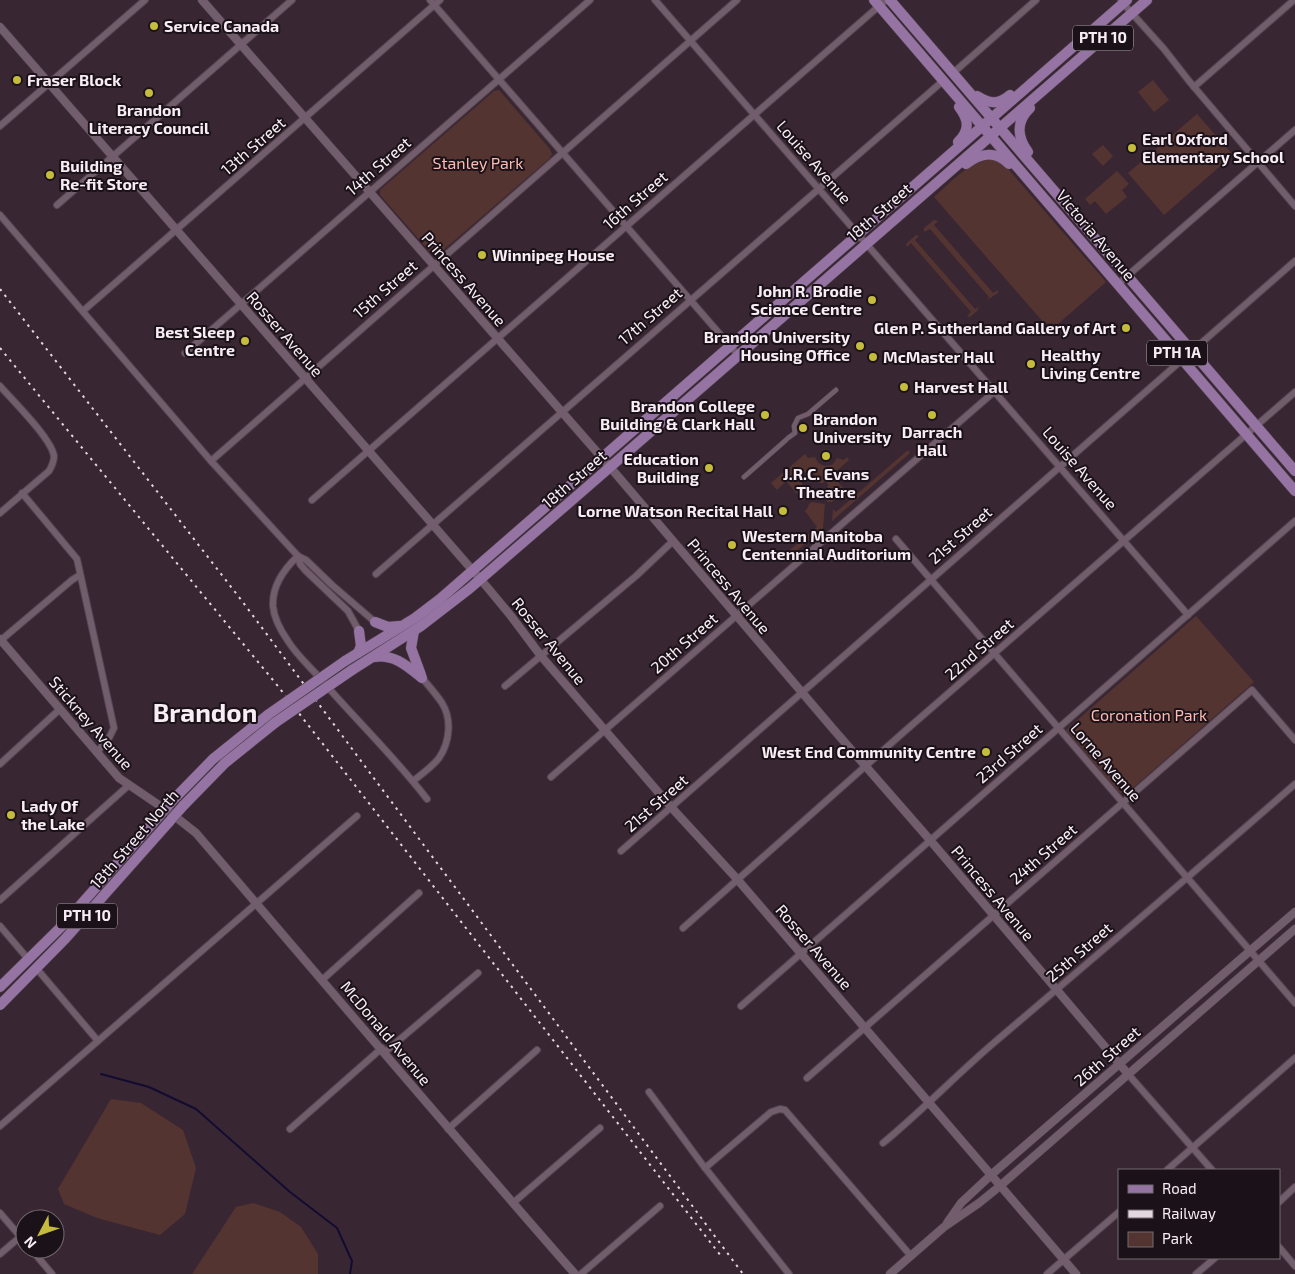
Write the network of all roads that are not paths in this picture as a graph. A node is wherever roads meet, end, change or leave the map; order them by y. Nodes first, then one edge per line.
1 (145, 0) edge
2 (202, 0) edge
3 (292, 0) edge
4 (440, 0) edge
5 (590, 0) edge
6 (655, 0) edge
7 (737, 0) edge
8 (890, 0) edge
9 (1036, 0) edge
10 (1147, 0) edge
11 (1294, 0) edge
12 (1124, 1) edge
13 (879, 2) edge
14 (432, 3) edge
15 (1132, 12) junction
16 (0, 27) edge
17 (690, 40) junction
18 (241, 45) junction
19 (1051, 67) junction
20 (953, 73) junction
21 (1059, 76) junction
22 (499, 79) junction
23 (942, 82) junction
24 (49, 83) junction
25 (962, 84) junction
26 (1194, 87) junction
27 (754, 115) junction
28 (305, 118) junction
29 (992, 118) junction
30 (0, 126) edge
31 (983, 126) junction
32 (1000, 128) junction
33 (1295, 130) edge
34 (991, 136) junction
35 (563, 153) junction
36 (112, 157) junction
37 (1259, 162) junction
38 (921, 180) junction
39 (819, 188) junction
40 (369, 192) junction
41 (57, 206) dead end
42 (1295, 206) edge
43 (1069, 207) junction
44 (906, 209) junction
45 (1058, 214) junction
46 (0, 215) edge
47 (626, 226) junction
48 (176, 230) junction
49 (859, 234) junction
50 (867, 243) junction
51 (1295, 261) edge
52 (433, 265) junction
53 (1128, 276) junction
54 (1118, 284) junction
55 (690, 299) junction
56 (240, 304) junction
57 (83, 311) junction
58 (497, 338) junction
59 (730, 346) junction
60 (1192, 351) junction
61 (185, 353) dead end
62 (738, 355) junction
63 (1182, 359) junction
64 (304, 378) junction
65 (0, 386) edge
66 (836, 390) dead end
67 (995, 392) junction
68 (1295, 392) edge
69 (561, 412) junction
70 (1256, 426) junction
71 (1247, 434) junction
72 (368, 451) junction
73 (602, 458) junction
74 (211, 461) junction
75 (610, 467) junction
76 (1060, 467) junction
77 (1295, 471) edge
78 (744, 477) dead end
79 (1295, 491) edge
80 (22, 494) junction
81 (312, 500) dead end
82 (0, 513) edge
83 (1295, 521) edge
84 (431, 524) junction
85 (896, 538) dead end
86 (674, 541) junction
87 (1125, 542) junction
88 (298, 556) junction
89 (472, 571) junction
90 (376, 574) dead end
91 (80, 575) junction
92 (931, 579) junction
93 (480, 580) junction
94 (736, 615) junction
95 (1188, 615) junction
96 (374, 622) joint
97 (402, 626) junction
98 (359, 631) joint
99 (414, 631) junction
100 (0, 640) edge
101 (358, 653) junction
102 (996, 653) junction
103 (541, 656) junction
104 (373, 657) junction
105 (422, 678) junction
106 (505, 686) dead end
107 (802, 692) junction
108 (60, 709) junction
109 (269, 714) joint
110 (276, 722) joint
111 (1059, 728) junction
112 (605, 730) junction
113 (1295, 740) edge
114 (98, 752) junction
115 (0, 764) edge
116 (866, 766) junction
117 (550, 777) dead end
118 (413, 781) junction
119 (1295, 784) edge
120 (129, 785) junction
121 (427, 800) dead end
122 (1123, 802) junction
123 (671, 807) junction
124 (358, 816) dead end
125 (170, 818) junction
126 (930, 840) junction
127 (621, 851) dead end
128 (1187, 878) junction
129 (737, 879) junction
130 (419, 893) dead end
131 (0, 900) edge
132 (256, 903) junction
133 (1295, 912) edge
134 (994, 914) junction
135 (0, 926) edge
136 (683, 928) dead end
137 (1295, 929) edge
138 (1251, 951) junction
139 (801, 953) junction
140 (29, 960) junction
141 (1259, 961) junction
142 (37, 969) junction
143 (478, 973) dead end
144 (322, 980) junction
145 (0, 987) edge
146 (1056, 990) junction
147 (1295, 1003) edge
148 (0, 1005) edge
149 (741, 1006) dead end
150 (865, 1027) junction
151 (98, 1041) junction
152 (383, 1050) junction
153 (537, 1050) dead end
154 (1295, 1058) edge
155 (1119, 1064) junction
156 (1128, 1074) junction
157 (807, 1078) dead end
158 (649, 1092) dead end
159 (929, 1102) junction
160 (0, 1126) edge
161 (290, 1128) dead end
162 (600, 1128) dead end
163 (448, 1129) junction
164 (883, 1143) dead end
165 (1192, 1148) junction
166 (705, 1168) junction
167 (1168, 1169) edge
168 (1211, 1169) edge
169 (991, 1176) junction
170 (1000, 1186) junction
171 (1295, 1187) edge
172 (1280, 1201) edge
173 (513, 1203) junction
174 (660, 1206) dead end
175 (0, 1213) edge
176 (1118, 1213) edge
177 (944, 1227) junction
178 (15, 1231) edge
179 (15, 1241) edge
180 (1280, 1248) edge
181 (0, 1254) edge
182 (911, 1256) junction
183 (39, 1259) edge
184 (1214, 1259) edge
185 (1063, 1260) junction
186 (1295, 1266) edge
187 (52, 1274) edge
188 (575, 1274) edge
189 (581, 1274) edge
190 (789, 1274) edge
191 (890, 1274) edge
192 (1047, 1274) edge
193 (1076, 1274) edge
194 (1196, 1274) edge

1 - 24 street
2 - 18 street, Princess Avenue
3 - 18 street
4 - 14 street, 13th Street
5 - 22 street, 14th Street
6 - 17 street, Louise Avenue
7 - 17 street, 15th Street
8 - 20 main road, Victoria Avenue / PTH 1A
9 - 20 street
10 - 15 main road, 18th Street / PTH 10
11 - 26 street
12 - 15 street
12 - 19 main road, 18th Street / PTH 10
13 - 23 main road
13 - 27 street, 16th Street
14 - 22 street
14 - 28 street, 13th Street
15 - 21 main road, 18th Street / PTH 10
15 - 26 street
16 - 24 street, Rosser Avenue
17 - 27 street, Louise Avenue
17 - 35 street, 15th Street
18 - 28 street, Princess Avenue
18 - 36 street
19 - 25 main road
19 - 29 main road, 18th Street / PTH 10
20 - 25 main road, Victoria Avenue / PTH 1A
21 - 32 main road, 18th Street / PTH 10
21 - 43 main road
22 - 35 street
22 - 40 street, 14th Street
23 - 31 main road, Victoria Avenue / PTH 1A
23 - 38 main road
23 - 39 street, 17th Street
24 - 30 street
24 - 36 street, Rosser Avenue
25 - 29 main road, Victoria Avenue / PTH 1A
26 - 37 street
27 - 39 street, Louise Avenue
27 - 47 street, 16th Street
28 - 40 street, Princess Avenue
28 - 48 street, 13th Street
29 - 31 main road, 18th Street / PTH 10
29 - 32 main road, Victoria Avenue / PTH 1A
31 - 34 main road, Victoria Avenue / PTH 1A
31 - 38 main road, 18th Street / PTH 10
32 - 34 main road, 18th Street / PTH 10
32 - 43 main road, Victoria Avenue / PTH 1A
33 - 37 street
34 - 44 main road, 18th Street / PTH 10
34 - 45 main road, Victoria Avenue / PTH 1A
35 - 47 street
35 - 52 street, 15th Street
36 - 41 street
36 - 48 street, Rosser Avenue
37 - 42 street
37 - 53 street
38 - 49 main road, 18th Street / PTH 10
39 - 49 street, Louise Avenue
39 - 55 street, 17th Street
40 - 52 street, Princess Avenue
40 - 56 street, 14th Street
43 - 53 main road, Victoria Avenue / PTH 1A
44 - 45 main road
44 - 50 main road, 18th Street / PTH 10
45 - 54 main road, Victoria Avenue / PTH 1A
46 - 57 street
47 - 55 street
47 - 58 street, 16th Street
48 - 56 street, Rosser Avenue
48 - 57 street, 13th Street
49 - 50 street, Louise Avenue
49 - 59 main road, 18th Street / PTH 10
50 - 62 main road, 18th Street / PTH 10
50 - 67 street, Louise Avenue
51 - 60 street, 21st Street
52 - 58 street, Princess Avenue
52 - 64 street, 15th Street
53 - 54 street
53 - 60 main road, Victoria Avenue / PTH 1A
54 - 63 main road, Victoria Avenue / PTH 1A
55 - 59 street
55 - 69 street, 17th Street
56 - 61 street, 14th Street
56 - 64 street, Rosser Avenue
57 - 74 street
58 - 69 street, Princess Avenue
58 - 72 street, 16th Street
59 - 62 street
59 - 73 main road, 18th Street / PTH 10
60 - 63 street, 21st Street
60 - 70 main road, Victoria Avenue / PTH 1A
62 - 75 main road, 18th Street / PTH 10
63 - 71 main road, Victoria Avenue / PTH 1A
63 - 76 street, 21st Street
64 - 72 street, Rosser Avenue
64 - 74 street, 15th Street
65 - 80 street
66 - 78 street
67 - 76 street, Louise Avenue
67 - 94 street, 20th Street
68 - 70 street, 22nd Street
69 - 73 street, Princess Avenue
69 - 84 street, 17th Street
70 - 71 street, 22nd Street
70 - 77 main road, Victoria Avenue / PTH 1A
71 - 79 main road, Victoria Avenue / PTH 1A
71 - 87 street, 22nd Street
72 - 81 street, 16th Street
72 - 84 street, Rosser Avenue
73 - 75 street, Princess Avenue
73 - 89 main road, 18th Street / PTH 10
74 - 88 street
75 - 86 street, Princess Avenue
75 - 93 main road, 18th Street / PTH 10
76 - 87 street, Louise Avenue
76 - 92 street, 21st Street
80 - 82 street
80 - 91 street
83 - 95 street, 23rd Street
84 - 89 street, Rosser Avenue
84 - 90 street, 17th Street
85 - 92 street, Lorne Avenue
86 - 94 street, Princess Avenue
86 - 103 street
87 - 95 street, Louise Avenue
87 - 102 street, 22nd Street
88 - 96 street
88 - 98 street
88 - 118 street
89 - 93 street, Rosser Avenue
89 - 97 main road, 18th Street / PTH 10
91 - 100 street
91 - 114 street
92 - 102 street, Lorne Avenue
92 - 107 street, 21st Street
93 - 99 main road, 18th Street / PTH 10
93 - 103 street, Rosser Avenue
94 - 107 street, Princess Avenue
94 - 112 street, 20th Street
95 - 111 street, 23rd Street
96 - 97 main road
97 - 101 main road, 18th Street / PTH 10
98 - 101 main road
99 - 104 main road, 18th Street / PTH 10
99 - 105 main road
100 - 108 street, Stickney Avenue
101 - 109 main road, 18th Street / PTH 10, bridge
102 - 111 street, Lorne Avenue
102 - 116 street, 22nd Street
103 - 106 street
103 - 112 street, Rosser Avenue
104 - 105 main road
104 - 110 main road, 18th Street / PTH 10, bridge
105 - 118 street
107 - 116 street, Princess Avenue
107 - 123 street, 21st Street
108 - 114 street, Stickney Avenue
108 - 115 street
109 - 140 main road, 18th Street North / PTH 10, bridge
110 - 125 main road, 18th Street North / PTH 10, bridge
111 - 122 street, Lorne Avenue
111 - 126 street, 23rd Street
112 - 117 street, 20th Street
112 - 123 street, Rosser Avenue
113 - 122 street, 24th Street
114 - 120 street, Stickney Avenue
116 - 126 street, Princess Avenue
116 - 129 street, 22nd Street
118 - 121 street
119 - 128 street, 25th Street
120 - 125 street, Stickney Avenue
120 - 131 street
122 - 128 street, Lorne Avenue
122 - 134 street, 24th Street
123 - 127 street, 21st Street
123 - 129 street, Rosser Avenue
124 - 132 street
125 - 132 street, McDonald Avenue
125 - 142 main road, 18th Street North / PTH 10
126 - 134 street, Princess Avenue
126 - 139 street, 23rd Street
128 - 138 street, Lorne Avenue
128 - 146 street, 25th Street
129 - 136 street, 22nd Street
129 - 139 street, Rosser Avenue
130 - 144 street
132 - 144 street, McDonald Avenue
132 - 151 street
133 - 138 street, 26th Street
134 - 146 street, Princess Avenue
134 - 150 street, 24th Street
135 - 140 street
137 - 141 street, 26th Street
138 - 141 street, Lorne Avenue
138 - 155 street, 26th Street
139 - 149 street, 23rd Street
139 - 150 street, Rosser Avenue
140 - 145 main road, 18th Street North / PTH 10
141 - 147 street, Lorne Avenue
141 - 156 street, 26th Street
142 - 148 main road, 18th Street North / PTH 10
142 - 151 street
143 - 152 street
144 - 152 street, McDonald Avenue
146 - 155 street, Princess Avenue
146 - 159 street, 25th Street
150 - 157 street, 24th Street
150 - 159 street, Rosser Avenue
151 - 160 street
152 - 161 street
152 - 163 street, McDonald Avenue
153 - 163 street
154 - 165 street
155 - 156 street, Princess Avenue
155 - 169 street, 26th Street
156 - 165 street, Princess Avenue
156 - 170 street, 26th Street
158 - 166 street
159 - 164 street, 25th Street
159 - 169 street, Rosser Avenue
162 - 173 street
163 - 173 street, McDonald Avenue
165 - 167 street
165 - 168 street, Princess Avenue
166 - 182 street
166 - 190 street
169 - 170 street, Rosser Avenue
169 - 177 street, 26th Street
170 - 177 street, 26th Street
170 - 185 street, Rosser Avenue
171 - 172 street
173 - 188 street, McDonald Avenue
174 - 189 street
175 - 178 street
176 - 185 street
177 - 182 street, 26th Street
179 - 181 street
180 - 186 street
182 - 191 street, 26th Street
183 - 187 street
184 - 194 street
185 - 192 street
185 - 193 street, Rosser Avenue

